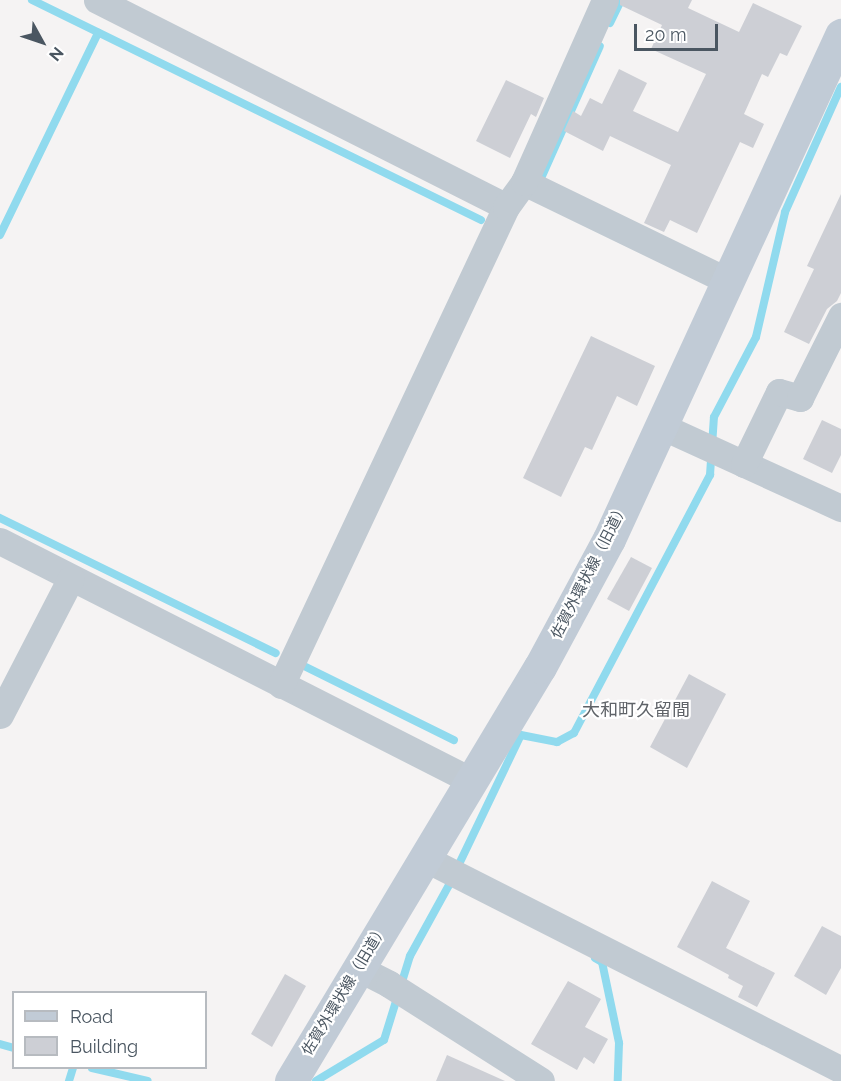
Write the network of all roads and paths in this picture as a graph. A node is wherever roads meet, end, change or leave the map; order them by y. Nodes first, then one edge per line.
1 (97, 0) edge
2 (605, 0) edge
3 (841, 35) edge
4 (524, 182) junction
5 (507, 207) junction
6 (728, 281) junction
7 (837, 332) edge
8 (661, 426) junction
9 (736, 460) junction
10 (841, 508) edge
11 (0, 542) edge
12 (71, 578) junction
13 (281, 685) junction
14 (0, 715) edge
15 (472, 782) junction
16 (444, 868) junction
17 (358, 968) junction
18 (841, 1070) edge
19 (291, 1081) edge
20 (540, 1081) edge

1 - 5 street
2 - 4 street
3 - 6 street, 佐賀外環状線（旧道）
4 - 5 street
4 - 6 street
5 - 13 street
6 - 8 street, 佐賀外環状線（旧道）
7 - 9 street
8 - 9 street
8 - 15 street, 佐賀外環状線（旧道）
9 - 10 street
11 - 12 street
12 - 13 street
12 - 14 street
13 - 15 street
15 - 16 street, 佐賀外環状線（旧道）
16 - 17 street, 佐賀外環状線（旧道）
16 - 18 street
17 - 19 street, 佐賀外環状線（旧道）
17 - 20 street

